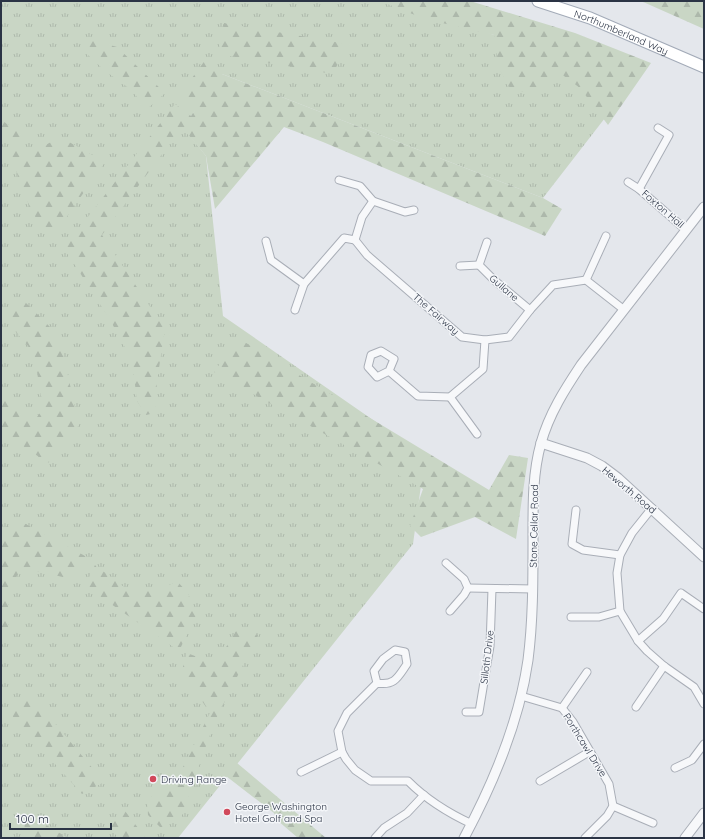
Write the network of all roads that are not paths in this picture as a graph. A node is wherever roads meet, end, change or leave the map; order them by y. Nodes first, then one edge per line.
1 (538, 1) edge
2 (704, 67) edge
3 (658, 128) dead end
4 (339, 180) dead end
5 (628, 182) dead end
6 (639, 189) junction
7 (373, 201) junction
8 (704, 207) edge
9 (414, 210) dead end
10 (686, 230) junction
11 (606, 236) dead end
12 (356, 240) junction
13 (266, 241) dead end
14 (487, 242) dead end
15 (479, 265) junction
16 (460, 266) dead end
17 (586, 280) junction
18 (304, 284) junction
19 (624, 309) junction
20 (295, 310) dead end
21 (530, 310) junction
22 (485, 340) junction
23 (389, 371) dead end
24 (450, 397) junction
25 (477, 434) dead end
26 (541, 443) junction
27 (652, 508) junction
28 (576, 510) dead end
29 (620, 555) junction
30 (704, 557) edge
31 (446, 563) dead end
32 (468, 588) junction
33 (492, 589) junction
34 (533, 589) junction
35 (704, 609) edge
36 (450, 611) dead end
37 (620, 611) junction
38 (571, 617) dead end
39 (638, 641) junction
40 (664, 666) junction
41 (587, 672) dead end
42 (377, 683) junction
43 (521, 696) junction
44 (704, 704) edge
45 (636, 707) dead end
46 (562, 708) junction
47 (466, 712) dead end
48 (704, 744) edge
49 (342, 752) junction
50 (589, 752) junction
51 (675, 768) dead end
52 (301, 772) dead end
53 (540, 781) dead end
54 (424, 795) junction
55 (613, 806) junction
56 (704, 813) edge
57 (653, 822) dead end
58 (472, 824) junction
59 (377, 837) edge
60 (464, 838) edge
61 (585, 838) edge
62 (685, 838) edge

1 - 2 main road, Northumberland Way
3 - 6 street, Foxton Hall
4 - 7 street
5 - 6 street, Foxton Hall
6 - 10 street, Foxton Hall
7 - 9 street
7 - 12 street
8 - 10 street, Stone Cellar Road
10 - 19 street, Stone Cellar Road
11 - 17 street
12 - 18 street
12 - 22 street, The Fairway
13 - 18 street
14 - 15 street
15 - 16 street
15 - 21 street, Gullane
17 - 19 street
17 - 21 street, The Fairway
18 - 20 street
19 - 26 street, Stone Cellar Road
21 - 22 street, The Fairway
22 - 24 street
23 - 24 street
24 - 25 street
26 - 27 street, Heworth Road
26 - 34 street, Stone Cellar Road
27 - 29 street
27 - 30 street, Heworth Road
28 - 29 street
29 - 37 street
31 - 32 street
32 - 33 street
32 - 36 street
33 - 34 street
33 - 47 street, Silloth Drive
34 - 43 street, Stone Cellar Road
35 - 39 street
37 - 38 street
37 - 39 street
39 - 40 street
40 - 44 street
40 - 45 street
41 - 46 street
42 - 42 street
42 - 49 street
43 - 46 street, Porthcawl Drive
43 - 58 street, Stone Cellar Road
46 - 50 street, Porthcawl Drive
48 - 51 street
49 - 52 street
49 - 54 street
50 - 53 street
50 - 55 street, Porthcawl Drive
54 - 58 street
54 - 59 street
55 - 57 street
55 - 61 street
56 - 62 street
58 - 60 street, Stone Cellar Road

